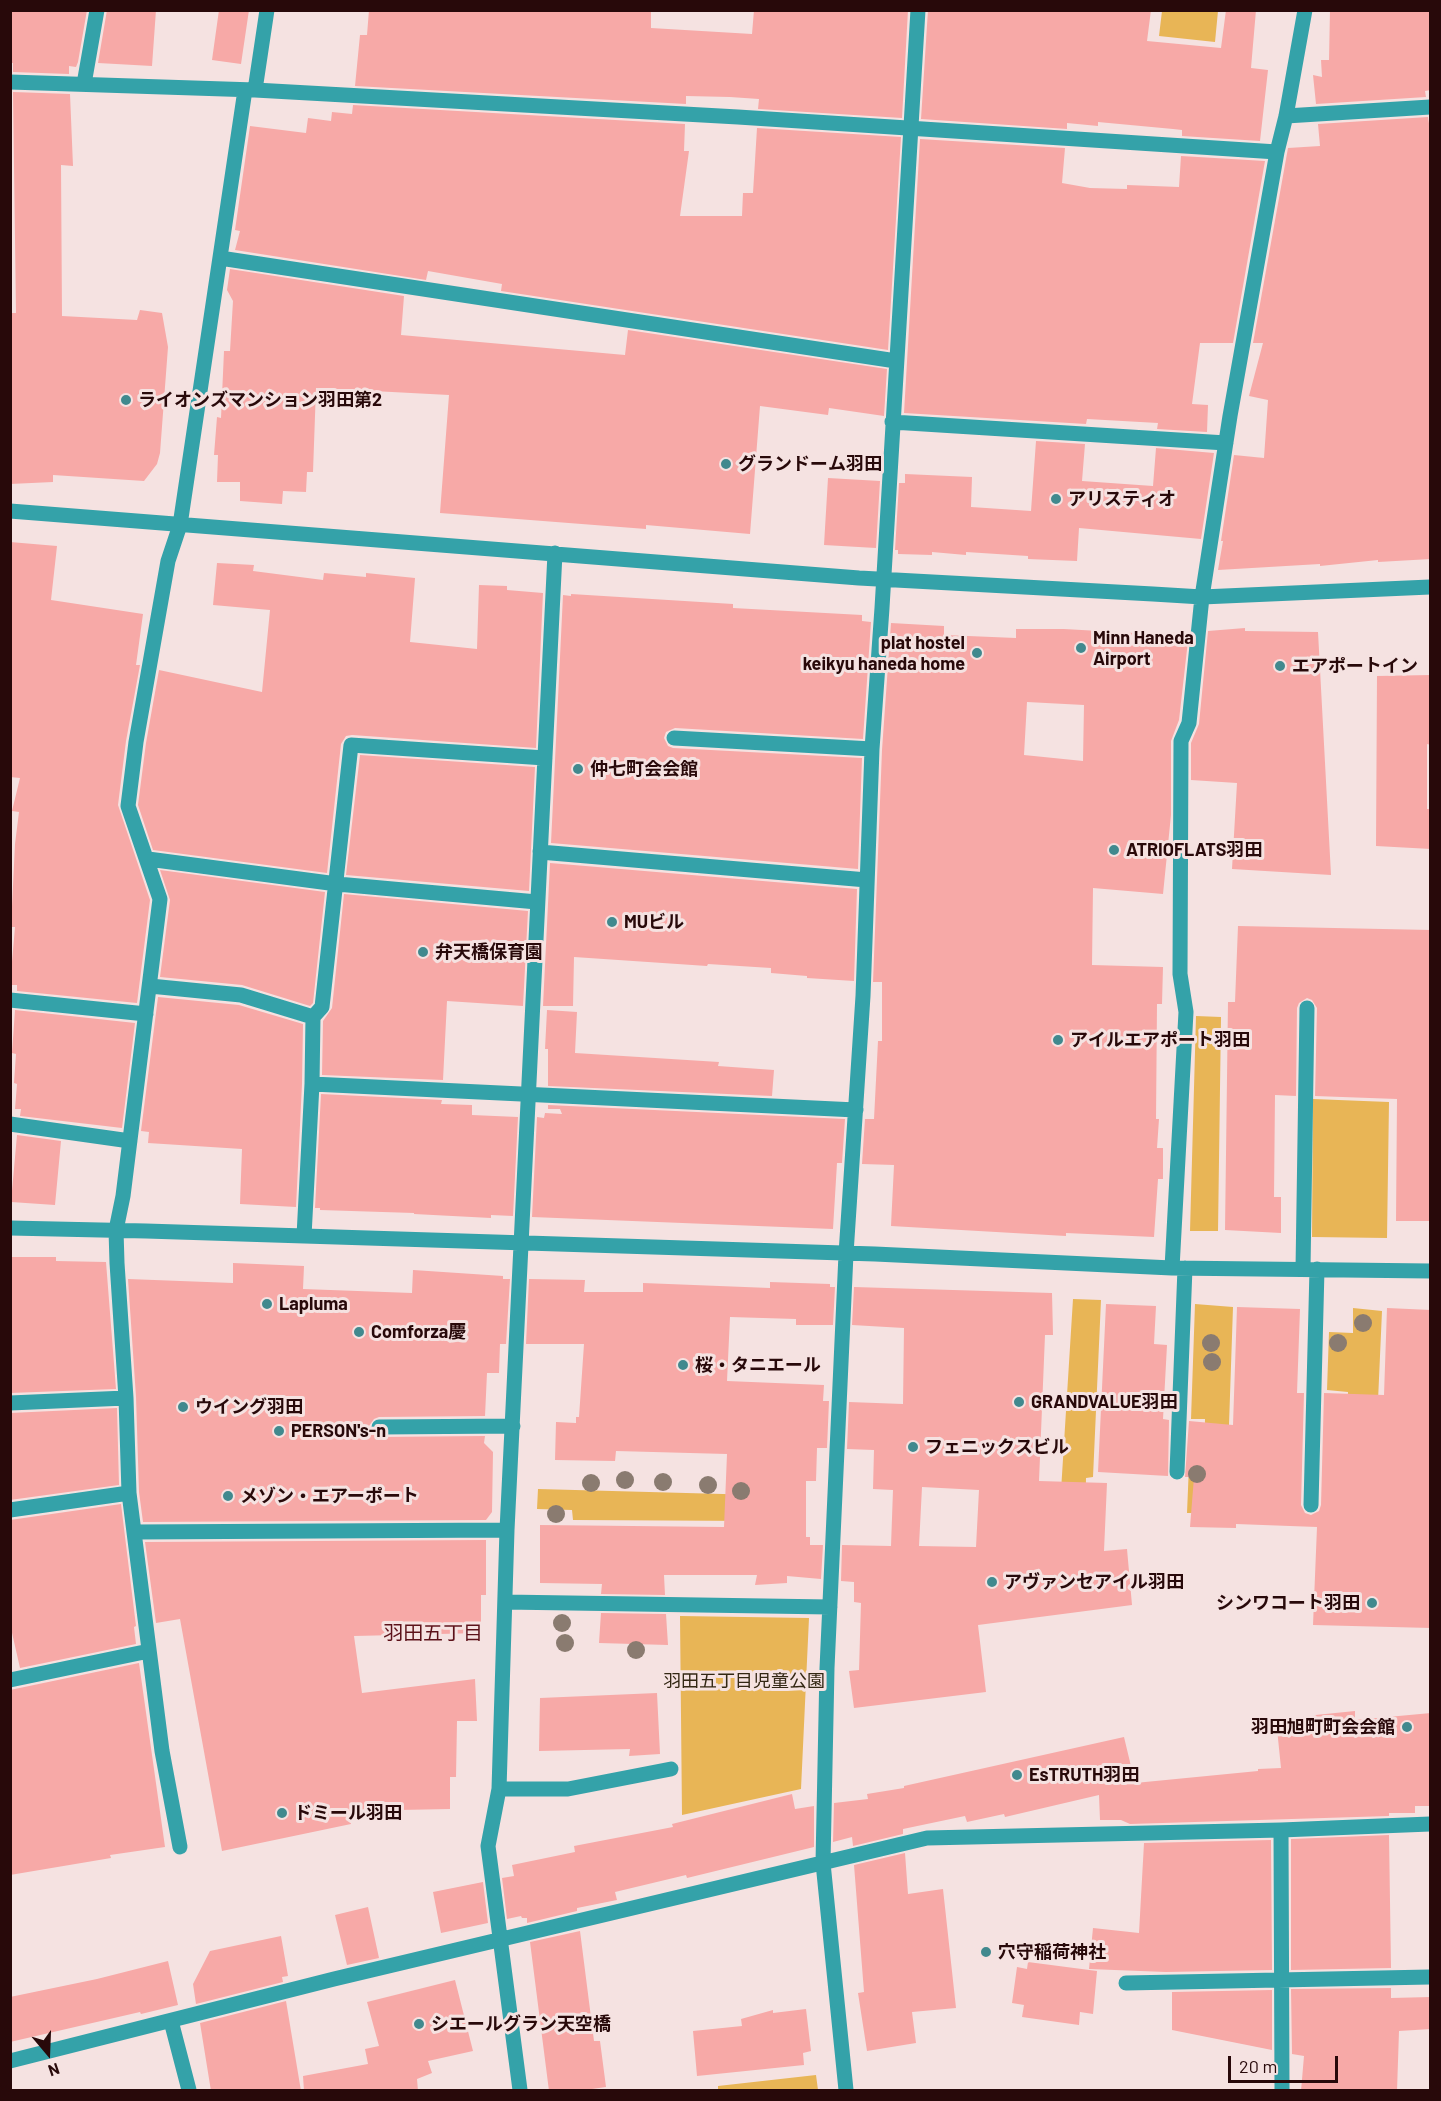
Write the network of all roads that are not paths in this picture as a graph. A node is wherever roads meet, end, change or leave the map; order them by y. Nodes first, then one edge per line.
1 (97, 10) edge
2 (267, 10) edge
3 (918, 10) edge
4 (1305, 10) edge
5 (10, 82) edge
6 (84, 84) junction
7 (250, 90) junction
8 (1431, 107) edge
9 (1286, 116) junction
10 (910, 129) junction
11 (1277, 152) junction
12 (220, 258) junction
13 (896, 362) junction
14 (892, 422) junction
15 (1226, 443) junction
16 (10, 511) edge
17 (180, 525) junction
18 (555, 553) junction
19 (884, 580) junction
20 (1431, 586) edge
21 (1202, 597) junction
22 (674, 738) dead end
23 (872, 749) junction
24 (545, 758) junction
25 (540, 852) junction
26 (148, 859) junction
27 (867, 880) junction
28 (336, 884) junction
29 (537, 902) junction
30 (150, 986) junction
31 (10, 1000) edge
32 (1306, 1008) dead end
33 (146, 1014) junction
34 (313, 1017) junction
35 (312, 1084) junction
36 (528, 1095) junction
37 (856, 1110) junction
38 (10, 1124) edge
39 (130, 1141) junction
40 (10, 1228) edge
41 (116, 1230) junction
42 (304, 1236) junction
43 (521, 1243) junction
44 (846, 1254) junction
45 (1178, 1268) junction
46 (1310, 1269) junction
47 (1431, 1271) edge
48 (126, 1398) junction
49 (10, 1404) edge
50 (513, 1426) junction
51 (379, 1427) dead end
52 (1177, 1472) dead end
53 (129, 1493) junction
54 (1311, 1505) dead end
55 (10, 1510) edge
56 (507, 1530) junction
57 (134, 1532) junction
58 (505, 1602) junction
59 (830, 1607) junction
60 (149, 1651) junction
61 (10, 1680) edge
62 (671, 1769) dead end
63 (498, 1789) junction
64 (1431, 1824) edge
65 (1281, 1830) junction
66 (180, 1847) dead end
67 (823, 1863) junction
68 (502, 1940) junction
69 (1431, 1977) edge
70 (1281, 1980) junction
71 (1126, 1983) dead end
72 (171, 2021) junction
73 (10, 2061) edge
74 (189, 2091) edge
75 (520, 2091) edge
76 (846, 2091) edge
77 (1282, 2091) edge

1 - 6 street
2 - 7 street
3 - 10 street
4 - 9 street
5 - 6 street
6 - 7 street
7 - 10 street
7 - 12 street
8 - 9 street
9 - 11 street
10 - 11 street
10 - 13 street
11 - 15 street
12 - 13 street
12 - 17 street
13 - 14 street
14 - 15 street
14 - 19 street
15 - 21 street
16 - 17 street
17 - 18 street
17 - 26 street
18 - 19 street
18 - 24 street
19 - 21 street
19 - 23 street
20 - 21 street
21 - 45 street
22 - 23 street
23 - 27 street
24 - 25 street
24 - 28 street
25 - 27 street
25 - 29 street
26 - 28 street
26 - 30 street
27 - 37 street
28 - 29 street
28 - 34 street
29 - 36 street
30 - 33 street
30 - 34 street
31 - 33 street
32 - 46 street
33 - 39 street
34 - 35 street
35 - 36 street
35 - 42 street
36 - 37 street
36 - 43 street
37 - 44 street
38 - 39 street
39 - 41 street
40 - 41 street
41 - 42 street
41 - 48 street
42 - 43 street
43 - 44 street
43 - 50 street
44 - 45 street
44 - 59 street
45 - 46 street
45 - 52 street
46 - 47 street
46 - 54 street
48 - 49 street
48 - 53 street
50 - 51 street
50 - 56 street
53 - 55 street
53 - 57 street
56 - 57 street
56 - 58 street
57 - 60 street
58 - 59 street
58 - 63 street
59 - 67 street
60 - 61 street
60 - 66 street
62 - 63 street
63 - 68 street
64 - 65 street
65 - 67 street
65 - 70 street
67 - 68 street
67 - 76 street
68 - 72 street
68 - 75 street
69 - 70 street
70 - 71 street
70 - 77 street
72 - 73 street
72 - 74 street

